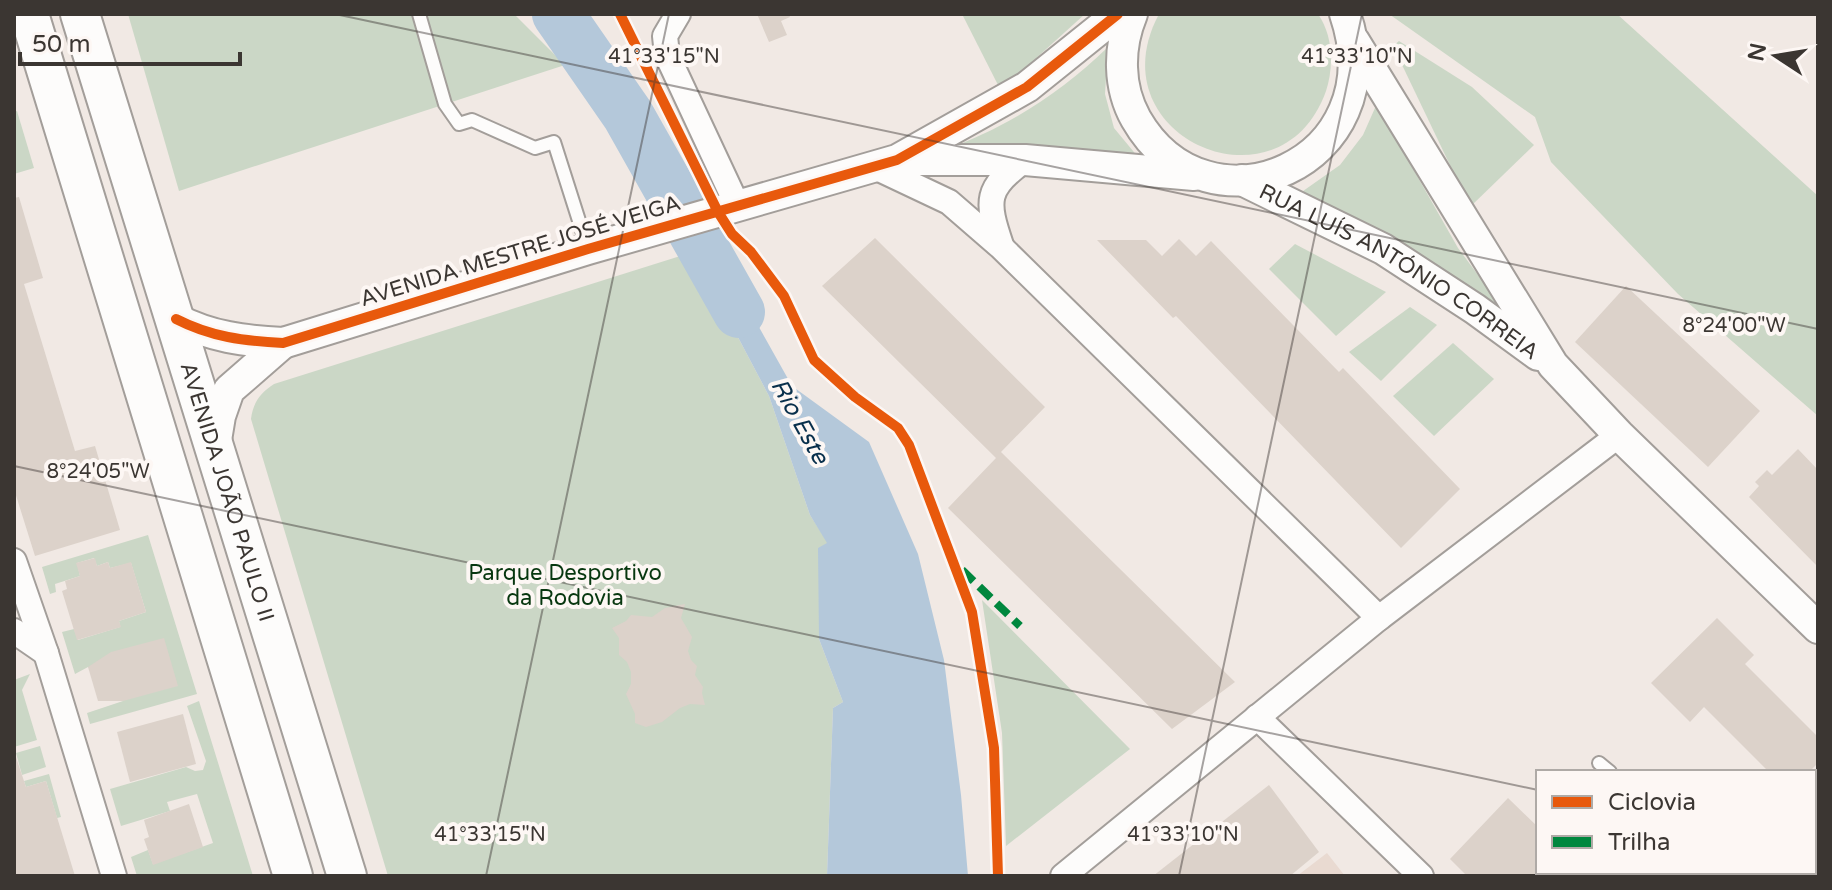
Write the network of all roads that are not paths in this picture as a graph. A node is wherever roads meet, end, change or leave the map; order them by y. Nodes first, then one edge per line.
1 (29, 14) edge
2 (80, 14) edge
3 (419, 14) edge
4 (678, 14) edge
5 (1118, 14) edge
6 (1132, 14) edge
7 (1349, 28) edge
8 (1025, 160) junction
9 (886, 163) junction
10 (1206, 176) junction
11 (1242, 180) junction
12 (728, 209) junction
13 (1001, 247) junction
14 (588, 249) junction
15 (176, 319) junction
16 (283, 343) junction
17 (1553, 365) junction
18 (1619, 435) junction
19 (215, 448) junction
20 (14, 561) edge
21 (1379, 618) junction
22 (1818, 628) edge
23 (14, 631) edge
24 (46, 653) junction
25 (1257, 717) junction
26 (1599, 763) dead end
27 (1608, 770) edge
28 (114, 876) edge
29 (293, 876) edge
30 (347, 876) edge
31 (1063, 876) edge
32 (1421, 876) edge

1 - 29 main road
2 - 15 main road, AVENIDA JOÃO PAULO II
3 - 14 lane
4 - 12 street
5 - 9 street, AVENIDA MESTRE JOSÉ VEIGA
6 - 10 street
7 - 11 street
7 - 17 street, RUA LUÍS ANTÓNIO CORREIA
8 - 9 street, AVENIDA MESTRE JOSÉ VEIGA
8 - 10 street, AVENIDA MESTRE JOSÉ VEIGA
8 - 13 street
9 - 12 street, AVENIDA MESTRE JOSÉ VEIGA
9 - 13 street
10 - 11 street, AVENIDA MESTRE JOSÉ VEIGA
11 - 17 street, RUA LUÍS ANTÓNIO CORREIA
12 - 14 street, AVENIDA MESTRE JOSÉ VEIGA
13 - 21 street
14 - 16 street, AVENIDA MESTRE JOSÉ VEIGA
15 - 16 street, AVENIDA MESTRE JOSÉ VEIGA
15 - 19 main road, AVENIDA JOÃO PAULO II
16 - 19 street, AVENIDA MESTRE JOSÉ VEIGA
17 - 18 street, RUA LUÍS ANTÓNIO CORREIA
18 - 21 street
18 - 22 street, RUA LUÍS ANTÓNIO CORREIA
19 - 30 main road, AVENIDA JOÃO PAULO II
20 - 24 street
21 - 25 street
23 - 24 street
24 - 28 street
25 - 31 street
25 - 32 street
26 - 27 lane

